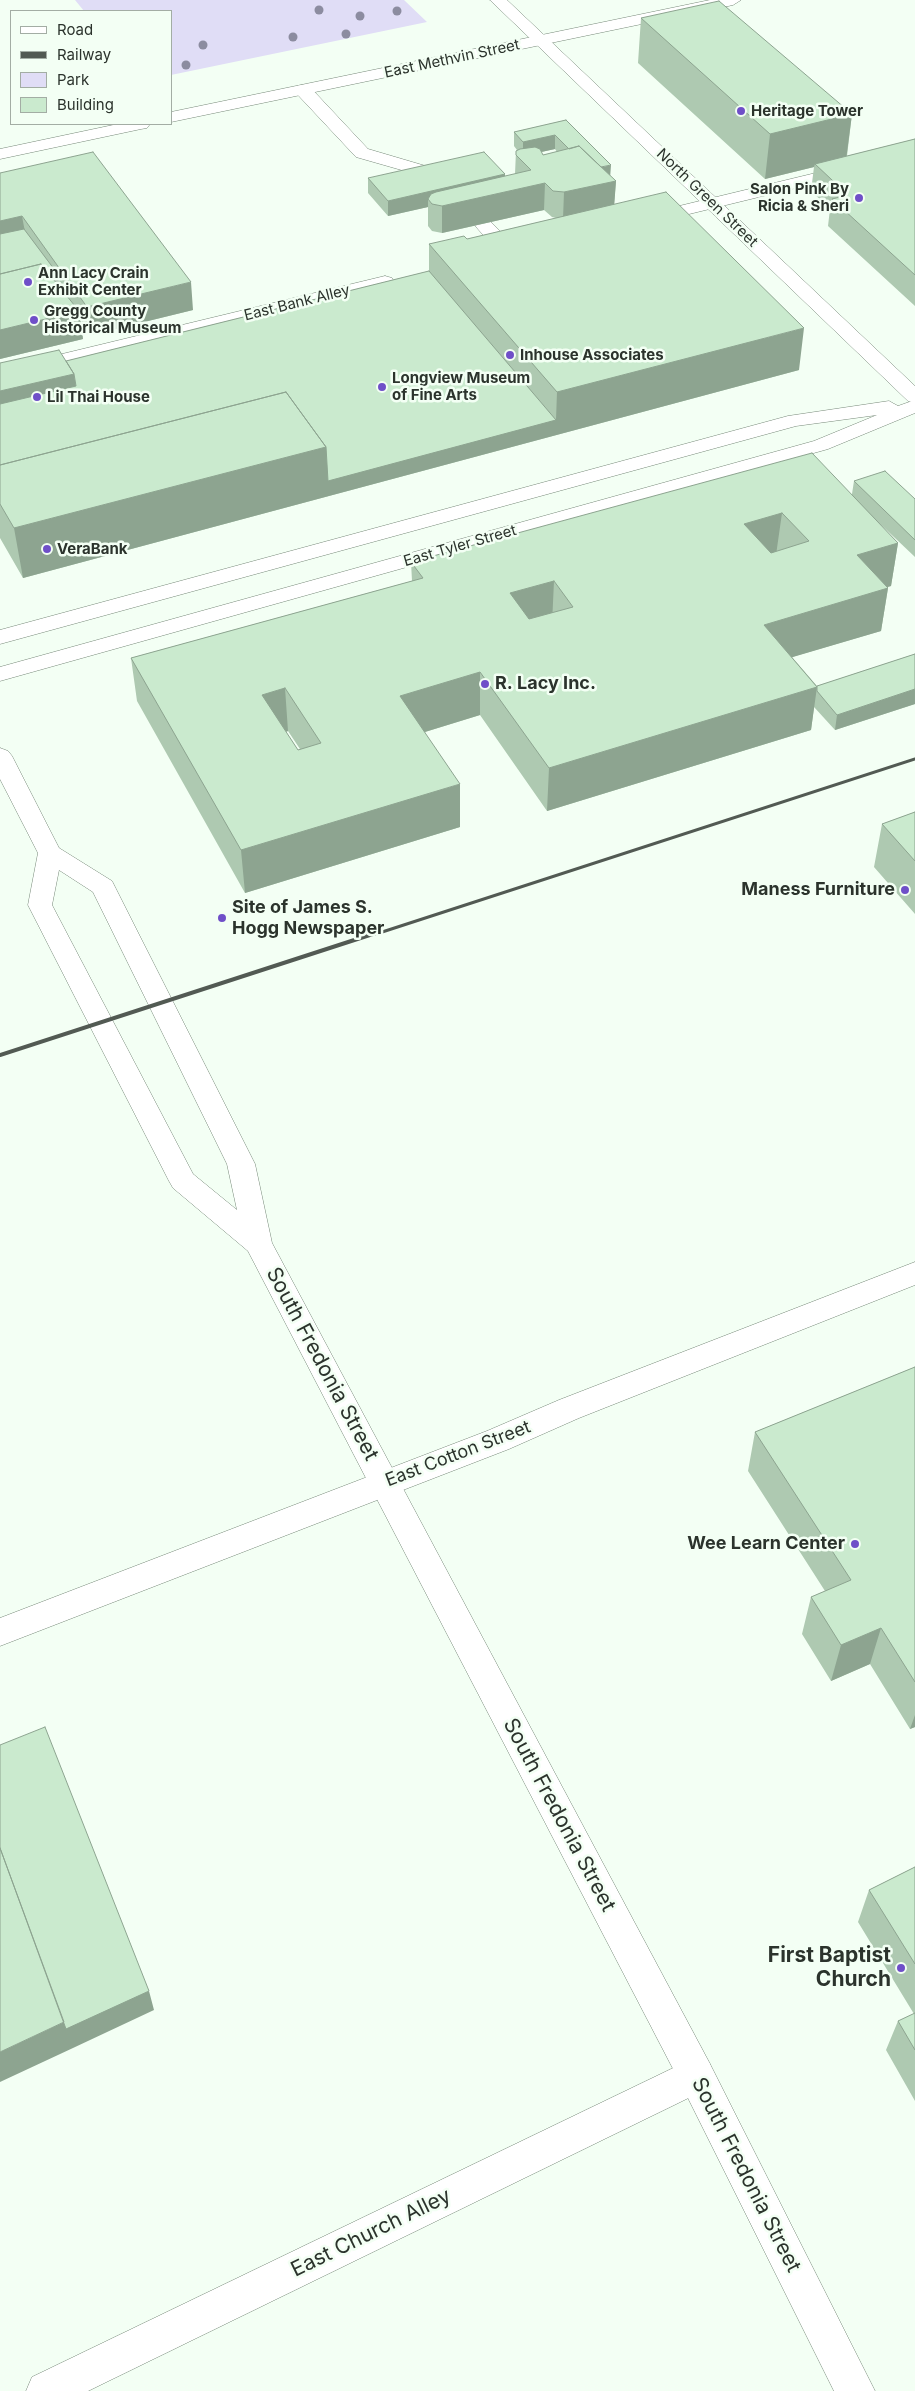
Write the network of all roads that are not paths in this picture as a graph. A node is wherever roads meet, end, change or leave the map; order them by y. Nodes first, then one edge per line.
1 (498, 0) edge
2 (733, 0) edge
3 (540, 40) junction
4 (303, 90) junction
5 (172, 117) edge
6 (136, 125) edge
7 (0, 154) edge
8 (915, 154) edge
9 (440, 176) edge
10 (713, 203) junction
11 (630, 223) edge
12 (483, 224) edge
13 (490, 257) edge
14 (404, 277) edge
15 (0, 375) edge
16 (915, 397) edge
17 (915, 405) edge
18 (0, 637) edge
19 (0, 674) edge
20 (0, 756) edge
21 (50, 853) junction
22 (258, 1243) junction
23 (915, 1272) edge
24 (385, 1482) junction
25 (0, 1632) edge
26 (696, 2075) junction
27 (46, 2391) edge
28 (855, 2391) edge

1 - 3 street, North Green Street
2 - 3 street, East Methvin Street
3 - 4 street, East Methvin Street
3 - 10 street, North Green Street
4 - 5 street, East Methvin Street
4 - 9 street
6 - 7 street
8 - 10 street
10 - 11 street
10 - 16 street, North Green Street
12 - 13 street
14 - 15 street, East Bank Alley
17 - 18 street, East Tyler Street
17 - 19 street, East Tyler Street
20 - 21 street
21 - 22 street, South Fredonia Street
21 - 22 street, South Fredonia Street
22 - 24 street, South Fredonia Street
23 - 24 street, East Cotton Street
24 - 25 street, East Cotton Street
24 - 26 street, South Fredonia Street
26 - 27 street, East Church Alley
26 - 28 street, South Fredonia Street

